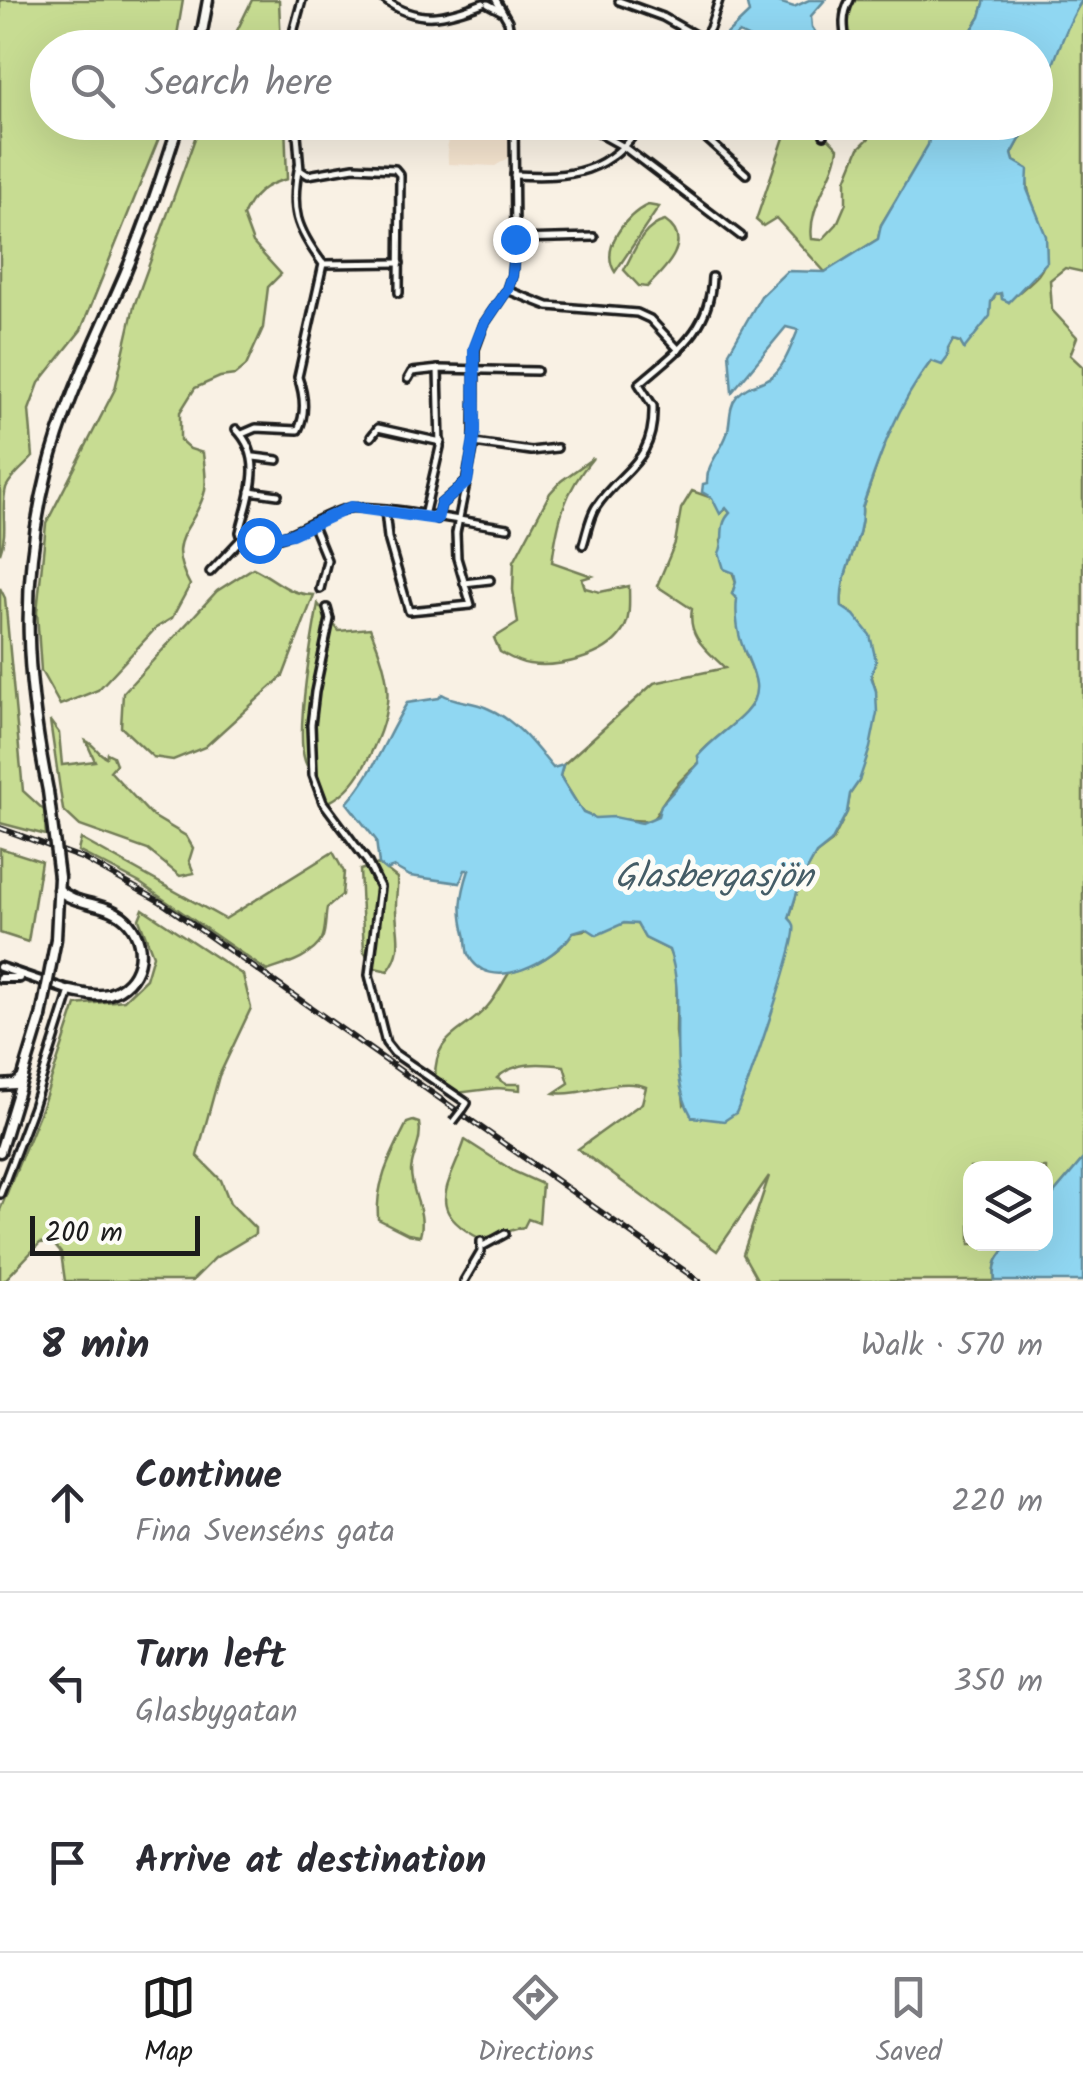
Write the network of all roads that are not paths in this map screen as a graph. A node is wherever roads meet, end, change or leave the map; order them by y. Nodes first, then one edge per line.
1 (208, 0) edge
2 (302, 0) edge
3 (385, 0) edge
4 (719, 0) edge
5 (850, 0) edge
6 (486, 1) edge
7 (620, 1) edge
8 (202, 30) edge
9 (294, 30) edge
10 (509, 30) edge
11 (687, 30) edge
12 (708, 30) edge
13 (844, 30) edge
14 (173, 140) edge
15 (297, 140) edge
16 (514, 140) edge
17 (611, 140) edge
18 (629, 140) edge
19 (708, 140) edge
20 (624, 147) junction
21 (298, 165) junction
22 (746, 174) dead end
23 (514, 175) junction
24 (741, 236) dead end
25 (594, 237) dead end
26 (515, 239) junction
27 (400, 263) junction
28 (323, 264) junction
29 (712, 277) dead end
30 (507, 290) junction
31 (399, 293) dead end
32 (679, 350) junction
33 (438, 368) junction
34 (472, 369) junction
35 (538, 371) dead end
36 (408, 379) dead end
37 (371, 437) dead end
38 (440, 442) junction
39 (474, 443) junction
40 (557, 448) dead end
41 (254, 457) junction
42 (278, 460) dead end
43 (467, 482) junction
44 (250, 491) junction
45 (278, 495) dead end
46 (385, 510) junction
47 (424, 516) junction
48 (437, 519) junction
49 (458, 522) junction
50 (312, 526) junction
51 (508, 528) dead end
52 (242, 538) junction
53 (584, 546) dead end
54 (210, 572) dead end
55 (490, 580) dead end
56 (464, 583) junction
57 (320, 590) dead end
58 (326, 608) dead end
59 (58, 890) junction
60 (74, 900) junction
61 (58, 912) junction
62 (0, 967) edge
63 (0, 978) edge
64 (35, 980) junction
65 (70, 991) junction
66 (26, 1074) junction
67 (0, 1085) edge
68 (16, 1106) junction
69 (452, 1125) dead end
70 (0, 1152) edge
71 (0, 1194) edge
72 (504, 1234) dead end
73 (464, 1281) edge

1 - 8 main road
2 - 9 street
3 - 6 street
4 - 12 street
5 - 13 street
6 - 10 street
7 - 11 street
14 - 59 main road, bridge
15 - 21 street
16 - 23 street
17 - 20 street
18 - 20 street
19 - 22 street
20 - 23 street
20 - 24 street
21 - 27 street
21 - 28 street
23 - 26 street
25 - 26 street
26 - 30 street
27 - 28 street
27 - 31 street
28 - 41 street
29 - 32 street
30 - 32 street
30 - 34 street
32 - 53 street
33 - 34 street
33 - 36 street
33 - 38 street
34 - 35 street
34 - 39 street
37 - 38 street
38 - 47 street
39 - 40 street
39 - 43 street
41 - 42 street
41 - 44 street
43 - 48 street
43 - 49 street
44 - 45 street
44 - 52 street
46 - 47 street
46 - 50 street
46 - 56 street
47 - 48 street
48 - 49 street
49 - 51 street
49 - 56 street
50 - 52 street
50 - 57 street
52 - 54 street
55 - 56 street
58 - 69 street, bridge
59 - 60 main road
59 - 61 main road
60 - 61 main road
60 - 65 main road
61 - 66 main road, bridge
62 - 64 street
63 - 64 street
64 - 65 street
65 - 71 street
66 - 67 main road
66 - 68 main road
67 - 68 main road
68 - 70 main road
72 - 73 street

